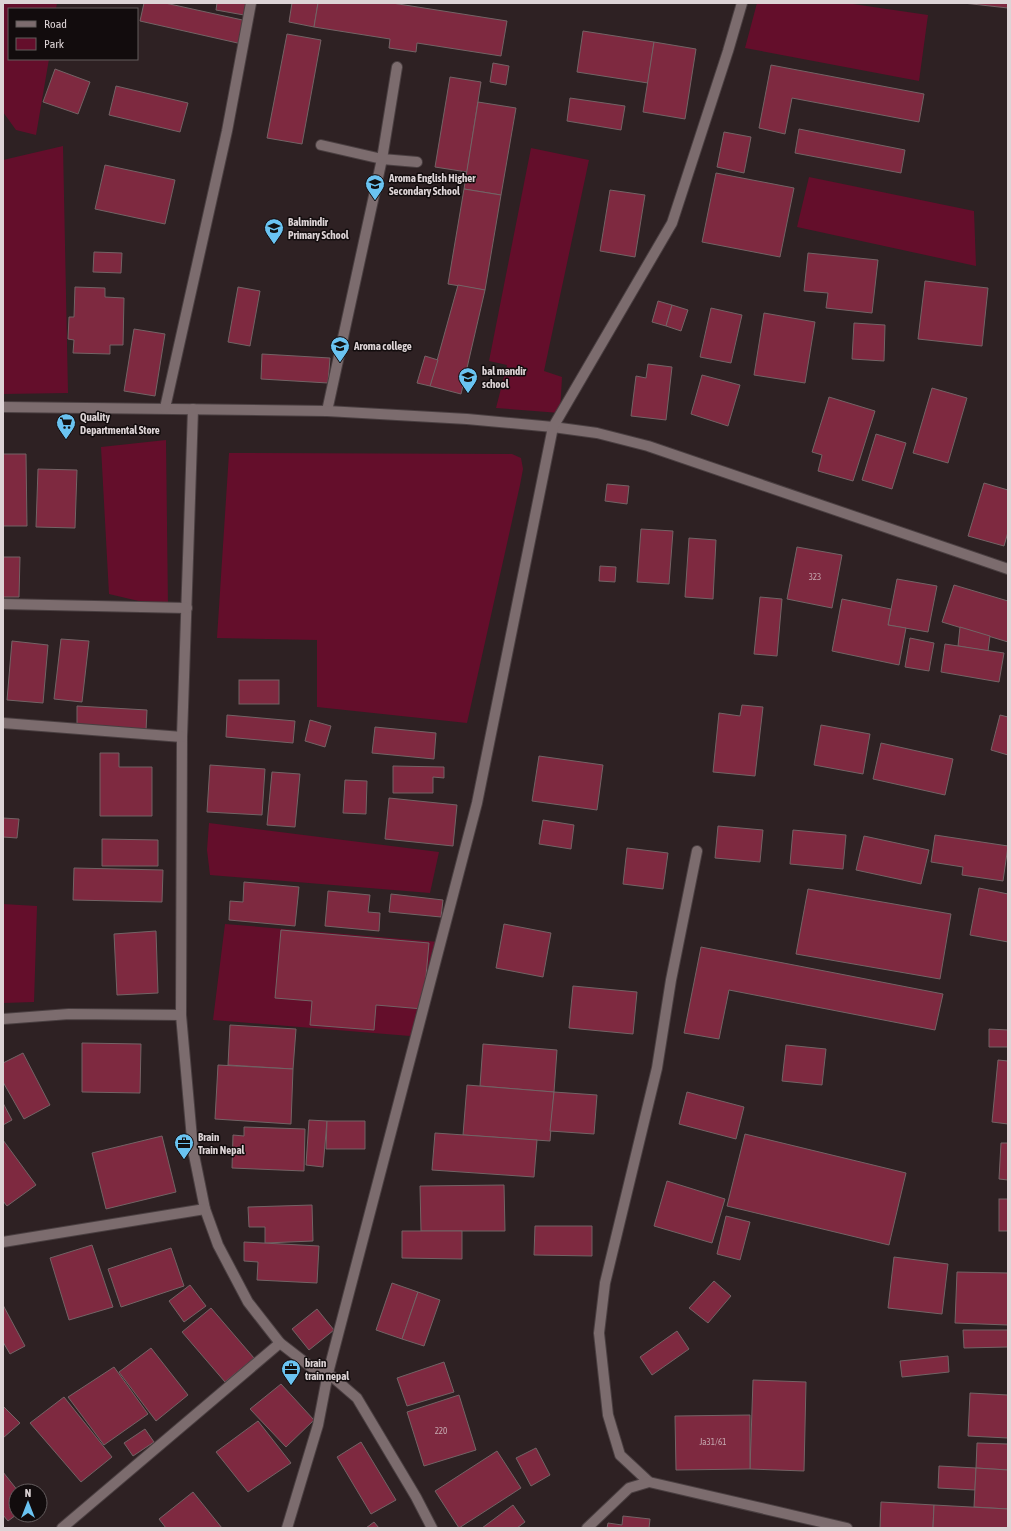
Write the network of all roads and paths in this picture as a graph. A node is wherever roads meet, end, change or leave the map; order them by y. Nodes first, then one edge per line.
1 (251, 3) edge
2 (742, 3) edge
3 (398, 67) dead end
4 (321, 145) dead end
5 (382, 159) junction
6 (417, 162) dead end
7 (3, 407) edge
8 (165, 408) junction
9 (194, 409) junction
10 (327, 411) junction
11 (553, 426) junction
12 (1008, 569) edge
13 (3, 604) edge
14 (187, 608) junction
15 (3, 723) edge
16 (182, 737) junction
17 (697, 851) dead end
18 (181, 1015) junction
19 (3, 1019) edge
20 (205, 1209) junction
21 (3, 1242) edge
22 (280, 1343) junction
23 (328, 1373) junction
24 (649, 1482) junction
25 (62, 1528) edge
26 (287, 1528) edge
27 (432, 1528) edge
28 (587, 1528) edge
29 (846, 1528) edge

1 - 8 street
2 - 11 street
3 - 5 street
4 - 5 street
5 - 6 street
5 - 10 street
7 - 8 street
8 - 9 street
9 - 10 street
9 - 14 street
10 - 11 street
11 - 12 street
11 - 23 street
13 - 14 street
14 - 16 street
15 - 16 street
16 - 18 street
17 - 24 street
18 - 19 street
18 - 20 street
20 - 21 street
20 - 22 street
22 - 23 street
22 - 25 street
23 - 26 street
23 - 27 street
24 - 28 street
24 - 29 street

